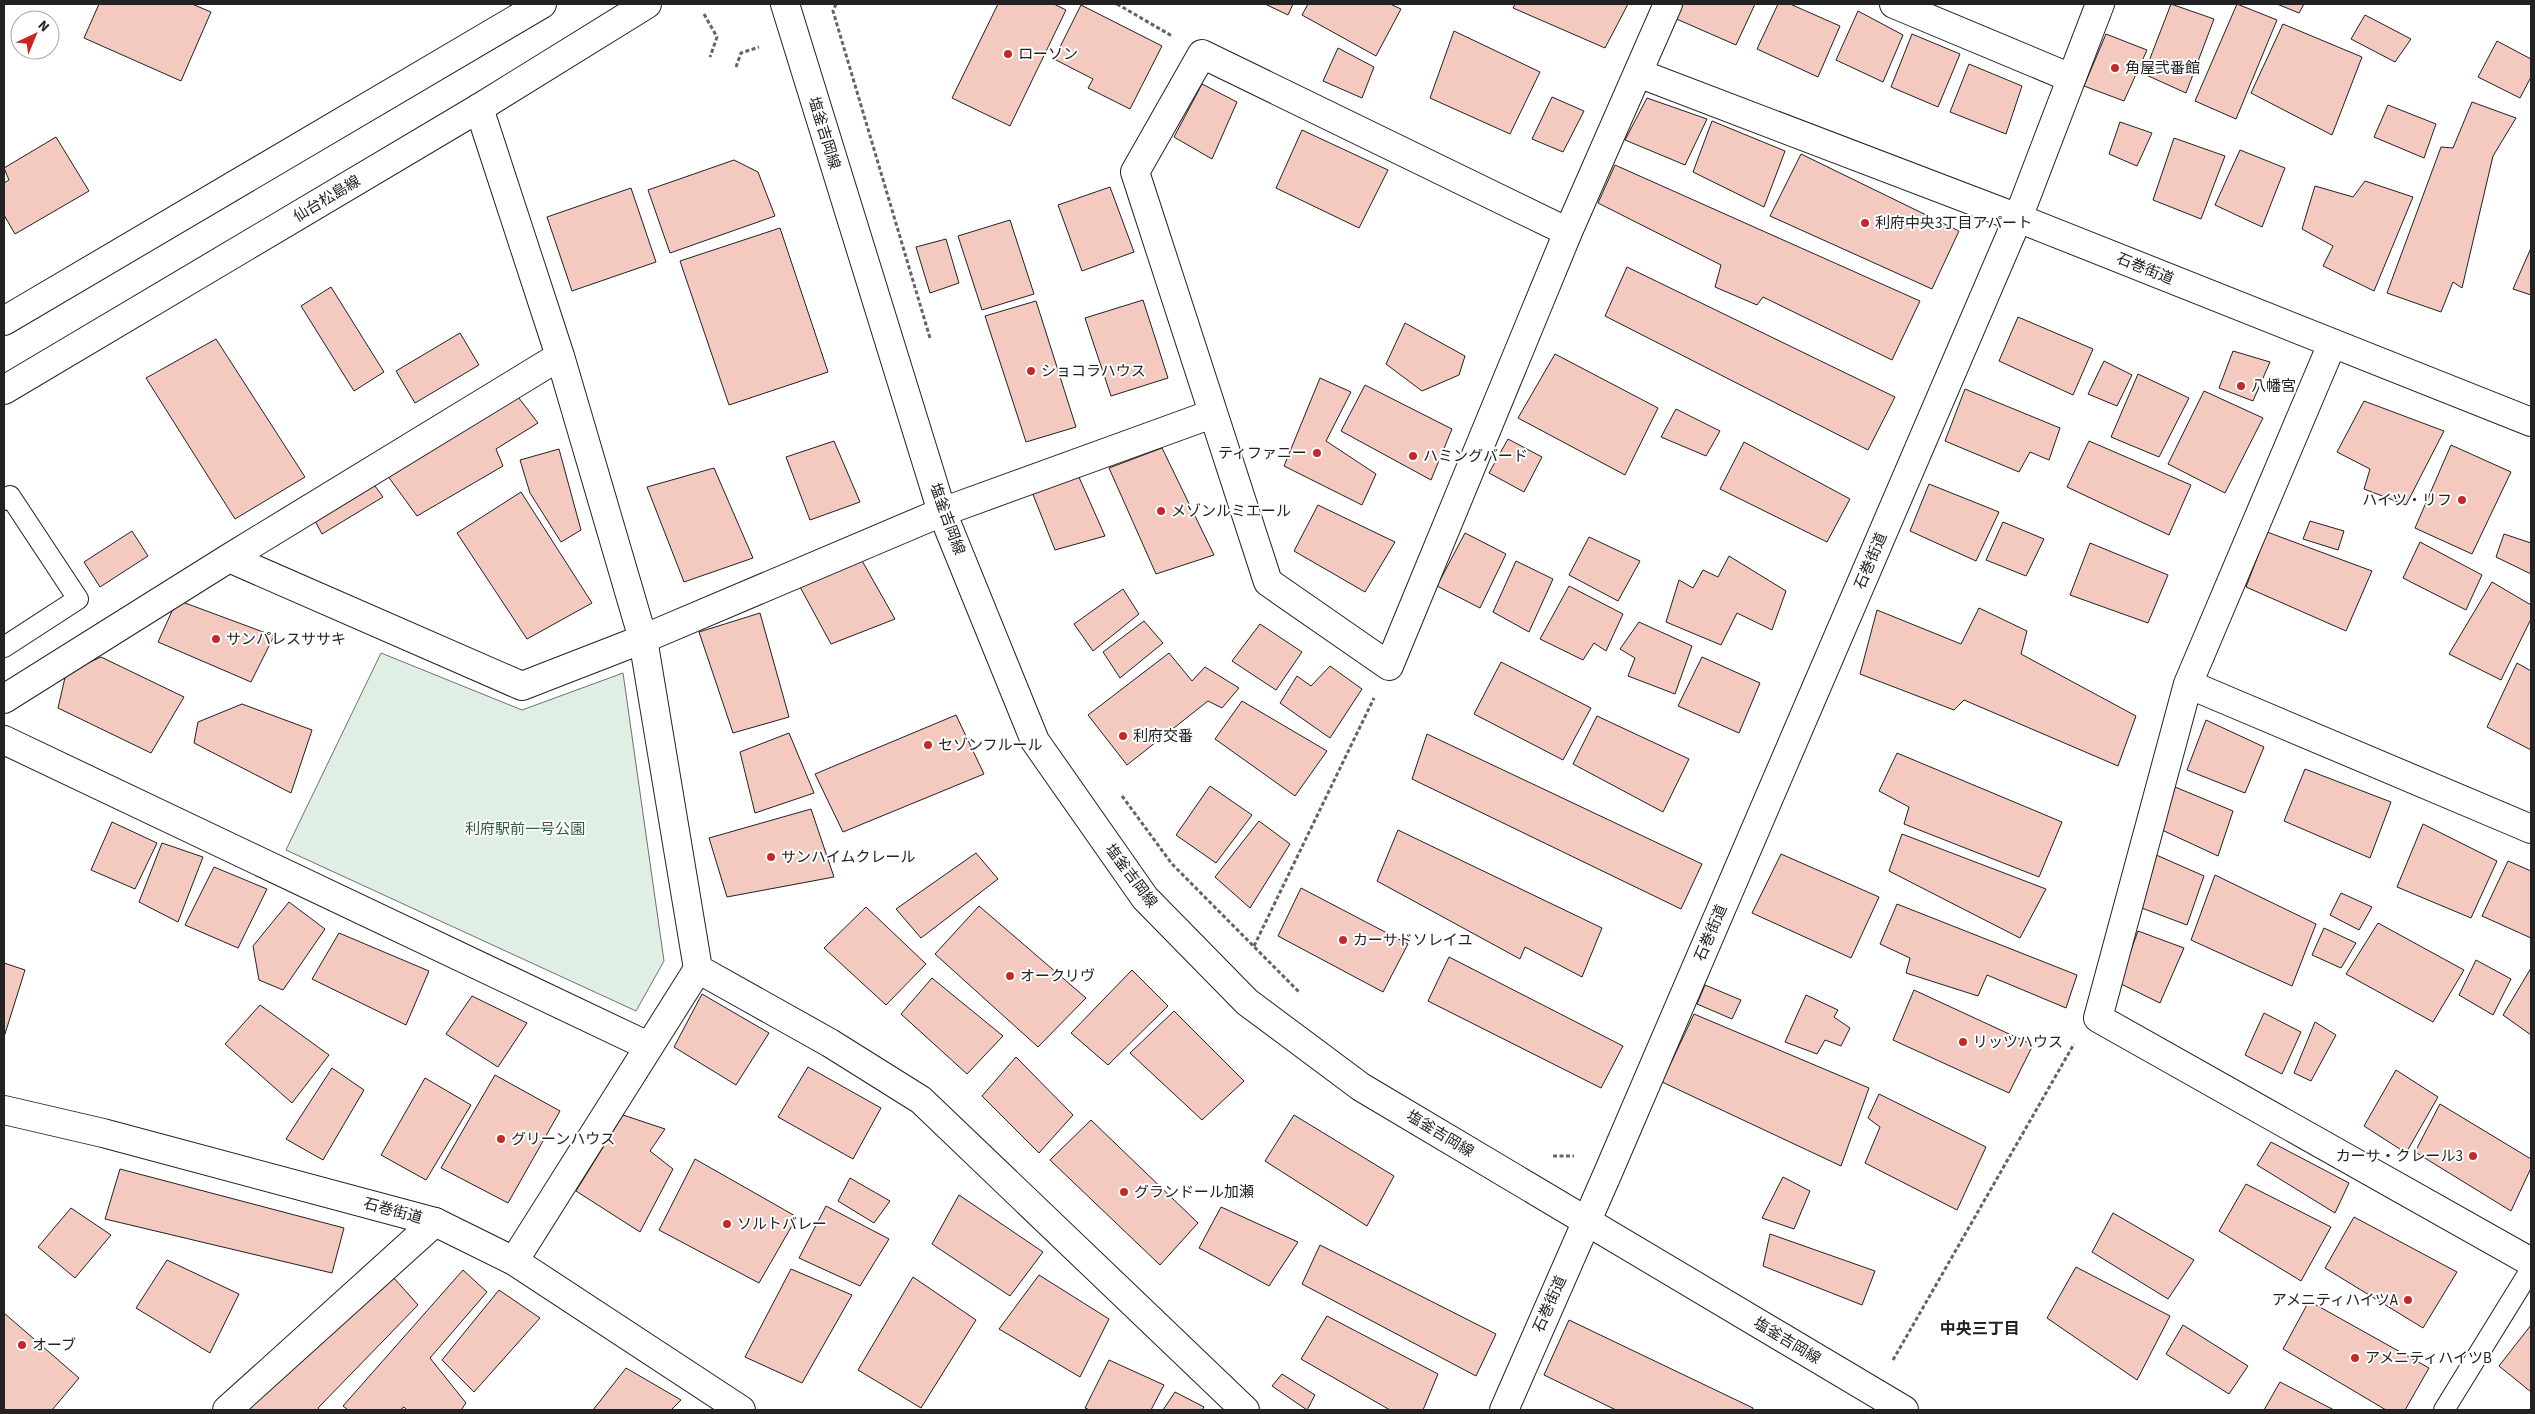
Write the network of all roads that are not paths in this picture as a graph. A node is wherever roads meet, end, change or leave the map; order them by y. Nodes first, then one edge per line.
1 (542, 4) edge
2 (647, 4) edge
3 (785, 4) edge
4 (1668, 4) edge
5 (1894, 4) edge
6 (2100, 4) edge
7 (1638, 73) junction
8 (2071, 78) junction
9 (479, 108) junction
10 (2018, 218) junction
11 (1568, 232) junction
12 (4, 321) edge
13 (2332, 344) junction
14 (560, 356) junction
15 (4, 390) edge
16 (1212, 414) junction
17 (2531, 422) edge
18 (4, 500) edge
19 (942, 512) junction
20 (229, 558) junction
21 (643, 639) junction
22 (4, 647) edge
23 (2188, 684) junction
24 (4, 699) edge
25 (4, 740) edge
26 (2531, 829) edge
27 (698, 969) junction
28 (648, 1046) junction
29 (4, 1110) edge
30 (435, 1222) junction
31 (1587, 1222) junction
32 (514, 1261) junction
33 (2531, 1262) edge
34 (2531, 1269) edge
35 (227, 1410) edge
36 (741, 1410) edge
37 (1245, 1410) edge
38 (1504, 1410) edge
39 (1904, 1410) edge
40 (2444, 1410) edge

1 - 12 street
2 - 9 street, 仙台松島線
3 - 19 street, 塩釜吉岡線
4 - 7 street
5 - 8 street
6 - 8 street
7 - 10 street
7 - 11 street
8 - 10 street
9 - 14 street
9 - 15 street, 仙台松島線
10 - 13 street, 石巻街道
10 - 31 street, 石巻街道
11 - 16 street
11 - 16 street
13 - 17 street, 石巻街道
13 - 23 street
14 - 20 street
14 - 21 street
16 - 19 street
18 - 22 lane
19 - 21 street
19 - 31 street, 塩釜吉岡線
20 - 21 street
20 - 24 street
21 - 27 street
23 - 26 street
23 - 33 street
25 - 28 street
27 - 28 street
27 - 37 street
28 - 32 street
29 - 30 street, 石巻街道
30 - 32 street, 石巻街道
30 - 35 street
31 - 38 street, 石巻街道
31 - 39 street, 塩釜吉岡線
32 - 36 street, 石巻街道
34 - 40 lane

